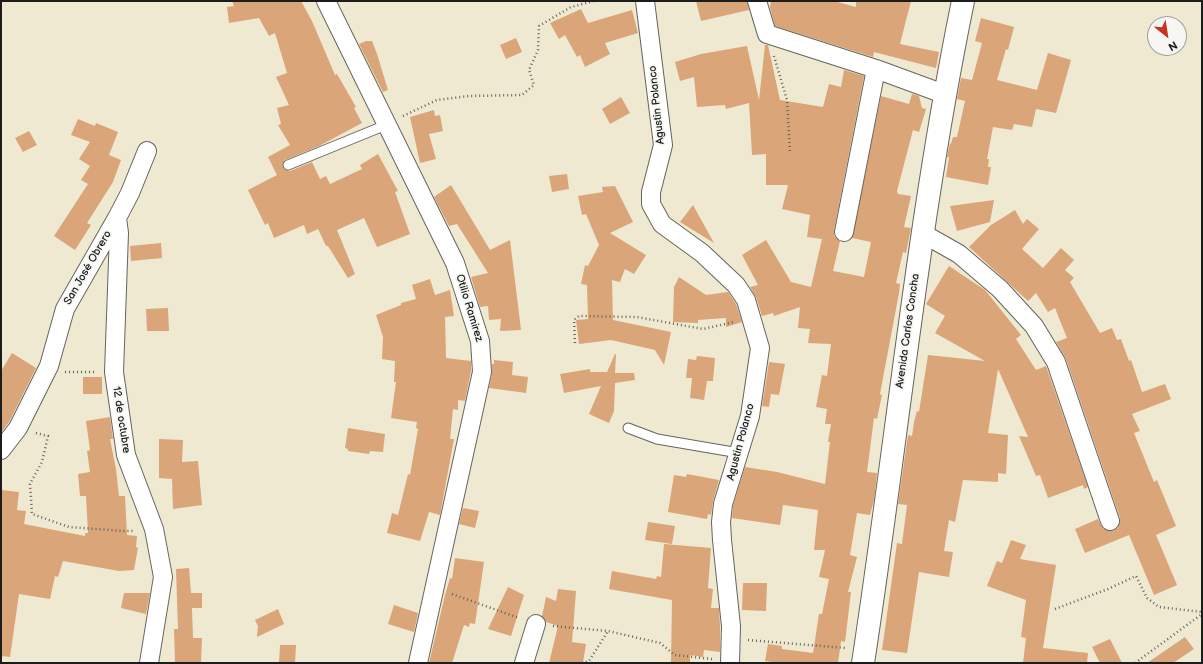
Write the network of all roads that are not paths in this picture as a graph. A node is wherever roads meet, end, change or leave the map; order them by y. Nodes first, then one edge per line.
1 (326, 1) edge
2 (645, 1) edge
3 (756, 1) edge
4 (963, 1) edge
5 (876, 69) junction
6 (944, 94) junction
7 (386, 124) junction
8 (147, 151) dead end
9 (288, 165) dead end
10 (117, 218) junction
11 (844, 232) dead end
12 (922, 233) junction
13 (628, 428) dead end
14 (1, 450) edge
15 (739, 453) junction
16 (1110, 521) dead end
17 (536, 624) road end
18 (864, 656) edge
19 (730, 662) edge
20 (149, 663) edge
21 (418, 663) edge
22 (524, 663) edge

1 - 7 street, Otilio Ramirez
2 - 15 street, Agustin Polanco
3 - 5 street
4 - 6 street, Avenida Carlos Concha
5 - 6 street
5 - 11 street
6 - 12 street, Avenida Carlos Concha
7 - 9 lane
7 - 21 street, Otilio Ramirez
8 - 10 street, San José Obrero
10 - 14 street, San José Obrero
10 - 20 street, 12 de octubre
12 - 16 street
12 - 18 street, Avenida Carlos Concha
13 - 15 lane
15 - 19 street, Agustin Polanco
17 - 22 street

